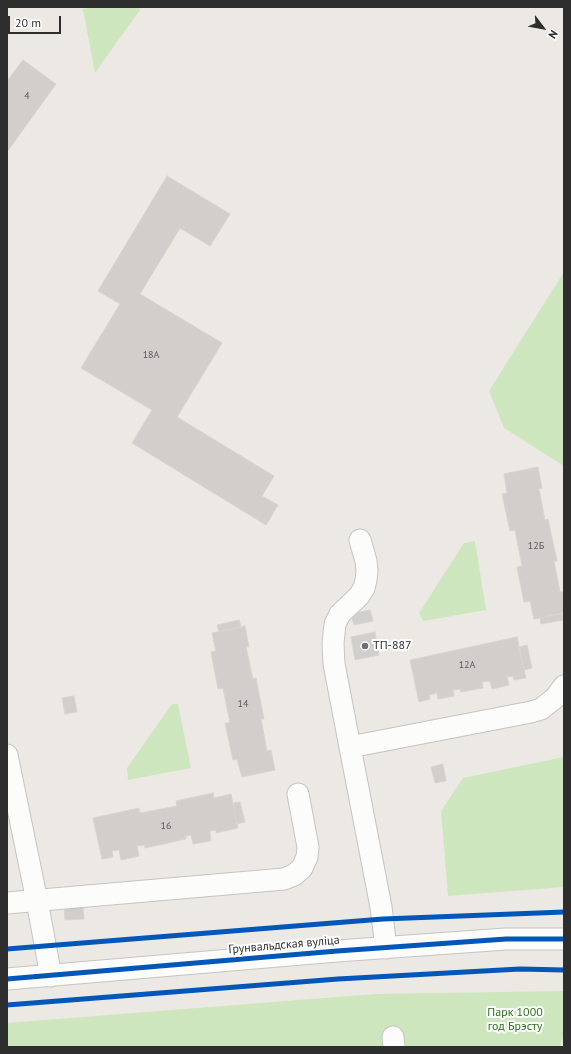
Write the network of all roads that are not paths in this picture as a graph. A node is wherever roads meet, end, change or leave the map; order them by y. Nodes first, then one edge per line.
1 (360, 540) dead end
2 (564, 686) edge
3 (350, 747) junction
4 (7, 755) edge
5 (298, 794) dead end
6 (37, 901) junction
7 (7, 903) edge
8 (564, 939) edge
9 (386, 948) junction
10 (51, 976) junction
11 (7, 979) edge

1 - 3 street
2 - 3 street
3 - 9 street
4 - 6 street
5 - 6 street
6 - 7 street
6 - 10 street
8 - 9 street, Грунвальдская вуліца
9 - 10 street, Грунвальдская вуліца
10 - 11 street, Грунвальдская вуліца

